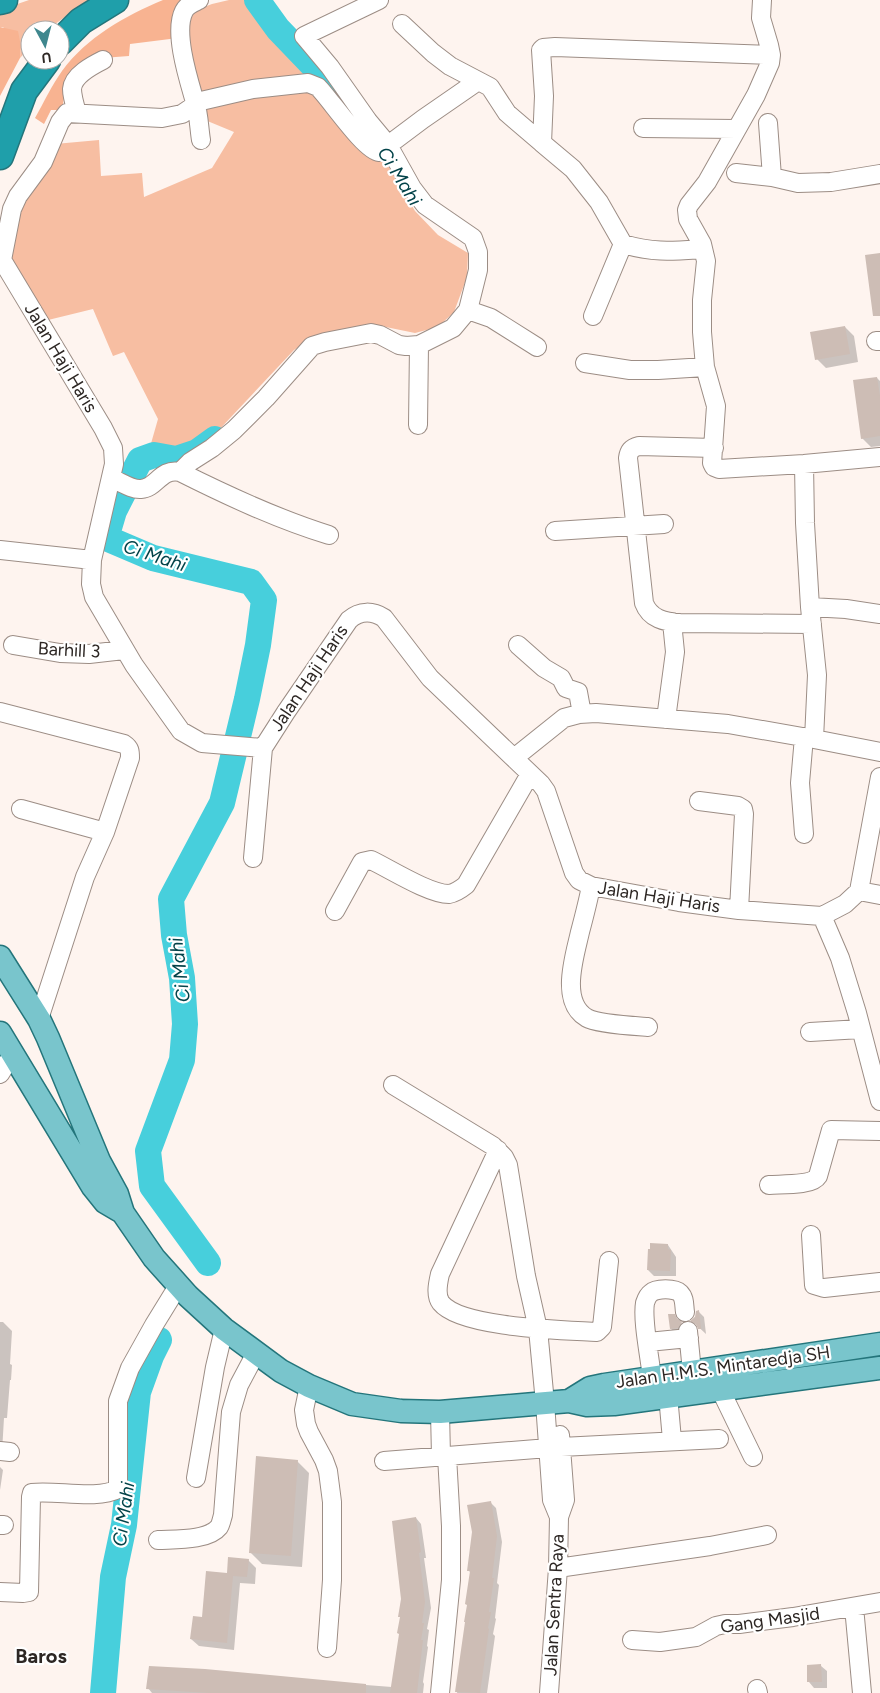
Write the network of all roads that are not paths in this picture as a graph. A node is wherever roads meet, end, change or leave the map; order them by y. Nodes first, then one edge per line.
1 (4, 0) edge
2 (115, 0) edge
3 (199, 0) edge
4 (379, 0) edge
5 (762, 0) edge
6 (0, 1) edge
7 (402, 24) dead end
8 (70, 32) edge
9 (771, 56) junction
10 (103, 60) dead end
11 (40, 70) edge
12 (478, 81) junction
13 (196, 103) junction
14 (77, 113) junction
15 (768, 122) dead end
16 (643, 128) dead end
17 (736, 129) junction
18 (201, 140) dead end
19 (542, 142) junction
20 (385, 147) junction
21 (0, 156) edge
22 (736, 173) dead end
23 (880, 174) edge
24 (772, 177) junction
25 (700, 242) junction
26 (623, 244) junction
27 (1, 261) edge
28 (468, 310) junction
29 (593, 316) dead end
30 (419, 345) junction
31 (537, 347) dead end
32 (585, 363) dead end
33 (705, 367) junction
34 (418, 425) dead end
35 (714, 448) junction
36 (880, 457) edge
37 (804, 464) junction
38 (180, 472) junction
39 (123, 483) junction
40 (664, 524) dead end
41 (635, 527) junction
42 (555, 531) dead end
43 (329, 535) dead end
44 (0, 550) edge
45 (92, 560) junction
46 (880, 614) edge
47 (811, 615) junction
48 (672, 622) junction
49 (13, 645) dead end
50 (518, 645) dead end
51 (124, 650) junction
52 (0, 712) edge
53 (582, 714) junction
54 (666, 719) junction
55 (809, 738) junction
56 (257, 748) junction
57 (880, 752) edge
58 (514, 758) junction
59 (530, 774) junction
60 (880, 777) edge
61 (699, 801) dead end
62 (877, 803) edge
63 (21, 809) dead end
64 (104, 832) junction
65 (804, 834) dead end
66 (254, 858) dead end
67 (591, 886) junction
68 (859, 891) junction
69 (880, 895) edge
70 (740, 910) junction
71 (335, 911) dead end
72 (822, 916) junction
73 (0, 957) edge
74 (648, 1027) dead end
75 (44, 1029) junction
76 (861, 1029) junction
77 (810, 1032) dead end
78 (0, 1033) edge
79 (9, 1063) edge
80 (393, 1085) dead end
81 (880, 1101) edge
82 (880, 1131) edge
83 (498, 1150) junction
84 (769, 1185) dead end
85 (123, 1213) junction
86 (811, 1235) dead end
87 (609, 1260) dead end
88 (880, 1282) edge
89 (178, 1286) junction
90 (685, 1312) dead end
91 (224, 1329) junction
92 (538, 1329) junction
93 (648, 1342) junction
94 (880, 1344) edge
95 (256, 1353) junction
96 (880, 1368) edge
97 (692, 1372) junction
98 (662, 1383) junction
99 (309, 1386) junction
100 (720, 1389) junction
101 (557, 1402) junction
102 (440, 1412) junction
103 (719, 1439) dead end
104 (672, 1440) junction
105 (555, 1447) junction
106 (441, 1457) junction
107 (753, 1457) dead end
108 (384, 1460) dead end
109 (196, 1478) dead end
110 (767, 1535) dead end
111 (158, 1540) dead end
112 (558, 1568) junction
113 (0, 1592) edge
114 (880, 1602) edge
115 (854, 1607) junction
116 (632, 1640) dead end
117 (327, 1648) dead end
118 (440, 1693) edge
119 (549, 1693) edge
120 (862, 1693) edge

1 - 6 highway
2 - 8 highway
3 - 13 street
4 - 20 street
5 - 9 street
7 - 12 street
9 - 17 street
9 - 19 street
10 - 14 street
11 - 21 highway
12 - 19 street
12 - 20 street
13 - 14 street
13 - 18 street
13 - 20 street
14 - 27 street
15 - 24 street
16 - 17 street
17 - 25 street
19 - 26 street
20 - 28 street
22 - 24 street
23 - 24 street
25 - 26 street
25 - 33 street
26 - 29 street
27 - 39 street, Jalan Haji Haris
28 - 30 street
28 - 31 street
30 - 34 street
30 - 38 street
32 - 33 street
33 - 35 street
35 - 37 street
35 - 41 street
36 - 37 street
37 - 47 street
38 - 39 street
38 - 43 street
39 - 45 street, Jalan Haji Haris
40 - 41 street
41 - 42 street
41 - 48 street
44 - 45 street
45 - 51 street, Jalan Haji Haris
46 - 47 street
47 - 48 street
47 - 55 street
48 - 54 street
49 - 51 street, Barhill 3
50 - 53 street
51 - 56 street, Jalan Haji Haris
52 - 64 street
53 - 54 street
53 - 58 street
54 - 55 street
55 - 57 street
55 - 65 street
56 - 58 street, Jalan Haji Haris
56 - 66 street
58 - 59 street, Jalan Haji Haris
59 - 67 street, Jalan Haji Haris
59 - 71 street
60 - 62 street
61 - 70 street
62 - 68 street
63 - 64 street
64 - 75 street
67 - 70 street, Jalan Haji Haris
67 - 74 street
68 - 69 street
68 - 72 street
70 - 72 street, Jalan Haji Haris
72 - 76 street
73 - 75 main road, Jalan H.M.S. Mintaredja SH
75 - 79 main road
75 - 85 main road, Jalan H.M.S. Mintaredja SH
76 - 77 street
76 - 81 street
78 - 79 main road, Jalan H.M.S. Mintaredja SH
79 - 85 main road, Jalan H.M.S. Mintaredja SH
80 - 83 street
82 - 84 street
83 - 92 street, Jalan Sentra Raya
83 - 92 street
85 - 89 main road, Jalan H.M.S. Mintaredja SH
86 - 88 street
87 - 92 street
89 - 91 main road, Jalan H.M.S. Mintaredja SH
89 - 113 street
90 - 93 street
91 - 95 main road, Jalan H.M.S. Mintaredja SH
91 - 109 street
92 - 101 street, Jalan Sentra Raya
93 - 97 street
93 - 98 street
94 - 97 main road, Jalan H.M.S. Mintaredja SH
95 - 99 main road, Jalan H.M.S. Mintaredja SH
95 - 111 street
96 - 100 main road, Jalan H.M.S. Mintaredja SH
97 - 98 main road, Jalan H.M.S. Mintaredja SH
98 - 100 main road, Jalan H.M.S. Mintaredja SH
98 - 101 main road, Jalan H.M.S. Mintaredja SH
98 - 104 street
99 - 102 main road, Jalan H.M.S. Mintaredja SH
99 - 117 street
100 - 107 street
101 - 102 main road, Jalan H.M.S. Mintaredja SH
101 - 105 street, Jalan Sentra Raya
102 - 106 street
103 - 104 street
104 - 105 street
105 - 106 street
105 - 112 street, Jalan Sentra Raya
106 - 108 street
106 - 118 street
110 - 112 street
112 - 119 street, Jalan Sentra Raya
114 - 115 street, Gang Masjid
115 - 116 street, Gang Masjid
115 - 120 street

